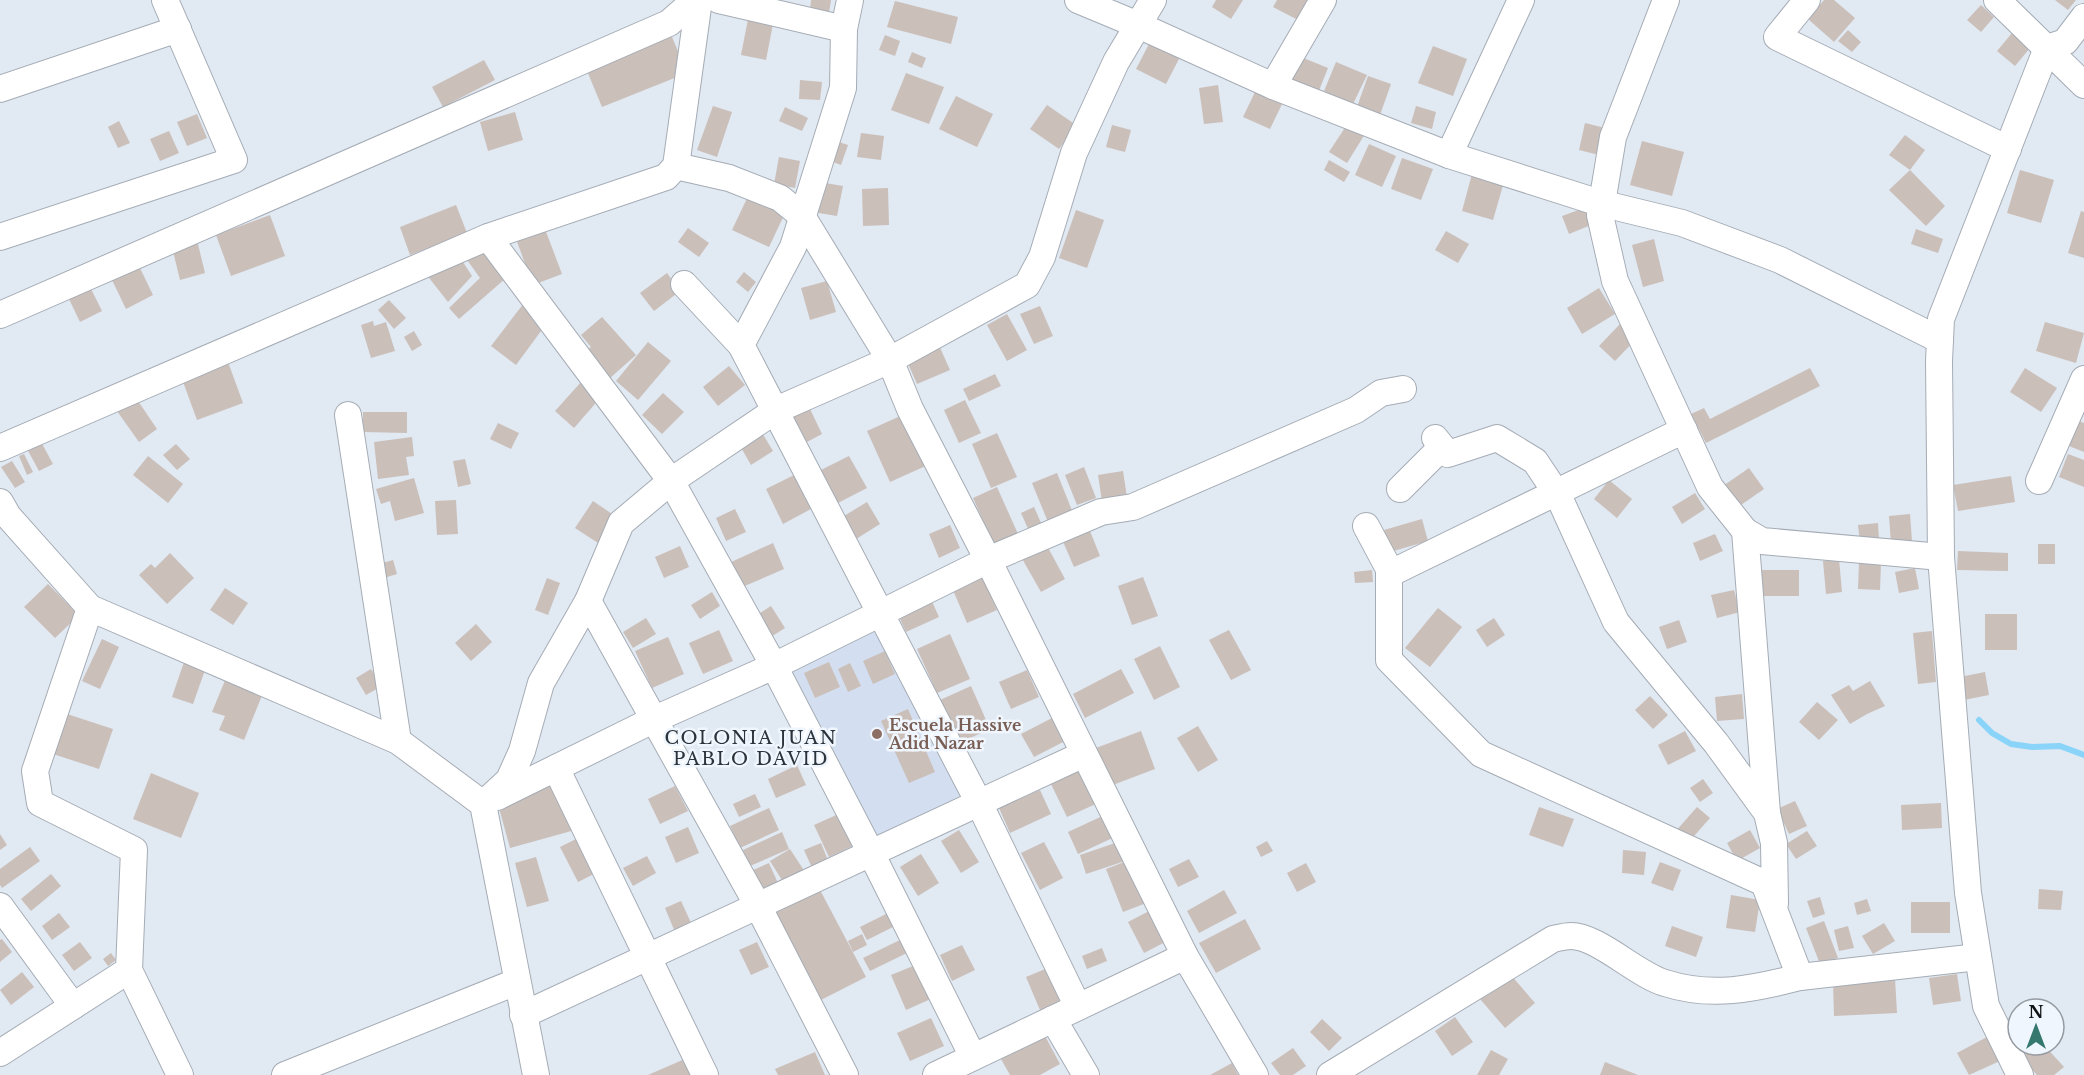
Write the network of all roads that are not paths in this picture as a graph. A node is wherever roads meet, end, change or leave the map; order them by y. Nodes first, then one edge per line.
1 (165, 0) edge
2 (697, 0) edge
3 (718, 0) edge
4 (850, 0) edge
5 (1078, 0) edge
6 (1153, 0) edge
7 (1323, 0) edge
8 (1521, 0) edge
9 (1666, 0) edge
10 (1807, 0) edge
11 (1997, 0) edge
12 (2084, 17) edge
13 (1138, 25) junction
14 (178, 29) junction
15 (844, 29) junction
16 (2047, 48) junction
17 (2084, 85) edge
18 (1273, 86) junction
19 (0, 89) edge
20 (2008, 149) junction
21 (1449, 155) junction
22 (676, 166) junction
23 (1600, 203) junction
24 (802, 216) junction
25 (0, 237) edge
26 (488, 237) junction
27 (684, 284) dead end
28 (0, 315) edge
29 (1940, 340) junction
30 (741, 345) junction
31 (890, 360) junction
32 (2084, 379) edge
33 (1403, 390) dead end
34 (776, 410) junction
35 (348, 415) dead end
36 (1684, 430) junction
37 (0, 448) edge
38 (671, 481) junction
39 (2039, 481) dead end
40 (1400, 489) dead end
41 (1556, 492) junction
42 (0, 502) edge
43 (1366, 526) dead end
44 (1745, 531) junction
45 (1941, 557) junction
46 (988, 560) junction
47 (1389, 574) junction
48 (588, 601) junction
49 (90, 608) junction
50 (881, 614) junction
51 (774, 666) junction
52 (655, 719) junction
53 (398, 741) junction
54 (1084, 754) junction
55 (556, 768) junction
56 (979, 803) junction
57 (483, 804) junction
58 (1767, 813) junction
59 (871, 853) junction
60 (0, 906) edge
61 (758, 906) junction
62 (1776, 913) junction
63 (1185, 956) junction
64 (647, 957) junction
65 (1978, 957) junction
66 (129, 970) junction
67 (1800, 977) junction
68 (516, 981) junction
69 (73, 1006) junction
70 (1078, 1007) junction
71 (523, 1015) junction
72 (1053, 1019) junction
73 (0, 1053) edge
74 (972, 1057) junction
75 (180, 1075) edge
76 (285, 1075) edge
77 (536, 1075) edge
78 (705, 1075) edge
79 (845, 1075) edge
80 (936, 1075) edge
81 (1086, 1075) edge
82 (1255, 1075) edge
83 (1330, 1075) edge
84 (2020, 1075) edge

1 - 14 street
2 - 22 street
2 - 28 street
3 - 15 street
4 - 15 street
5 - 13 street
6 - 13 street
7 - 18 street
8 - 21 street
9 - 23 street
10 - 20 street
11 - 16 street
12 - 16 street
13 - 18 street
13 - 31 street
14 - 19 street
14 - 25 street
15 - 24 street
16 - 17 street
16 - 20 street
18 - 21 street
20 - 29 street
21 - 23 street
22 - 24 street
22 - 26 street
23 - 29 street
23 - 36 street
24 - 30 street
24 - 31 street
26 - 37 street
26 - 38 street
27 - 30 street
29 - 45 street
30 - 34 street
31 - 34 street
31 - 46 street
32 - 39 street
33 - 46 street
34 - 38 street
34 - 50 street
35 - 53 street
36 - 41 street
36 - 44 street
38 - 48 street
38 - 51 street
40 - 41 street
41 - 47 street
41 - 58 street
42 - 49 street
43 - 47 street
44 - 45 street
44 - 58 street
45 - 65 street
46 - 50 street
46 - 54 street
47 - 62 street
48 - 52 street
48 - 57 street
49 - 53 street
49 - 66 street
50 - 51 street
50 - 56 street
51 - 52 street
51 - 59 street
52 - 55 street
52 - 61 street
53 - 57 street
54 - 56 street
54 - 63 street
55 - 57 street
55 - 64 street
56 - 59 street
56 - 70 street
57 - 68 street
58 - 62 street
59 - 61 street
59 - 74 street
60 - 69 street
61 - 64 street
61 - 79 street
62 - 67 street
63 - 70 street
63 - 82 street
64 - 71 street
64 - 78 street
65 - 67 street
65 - 84 street
66 - 69 street
66 - 75 street
67 - 83 street
68 - 71 street
68 - 76 street
69 - 73 street
70 - 72 street
71 - 77 street
72 - 74 street
72 - 81 street
74 - 80 street

